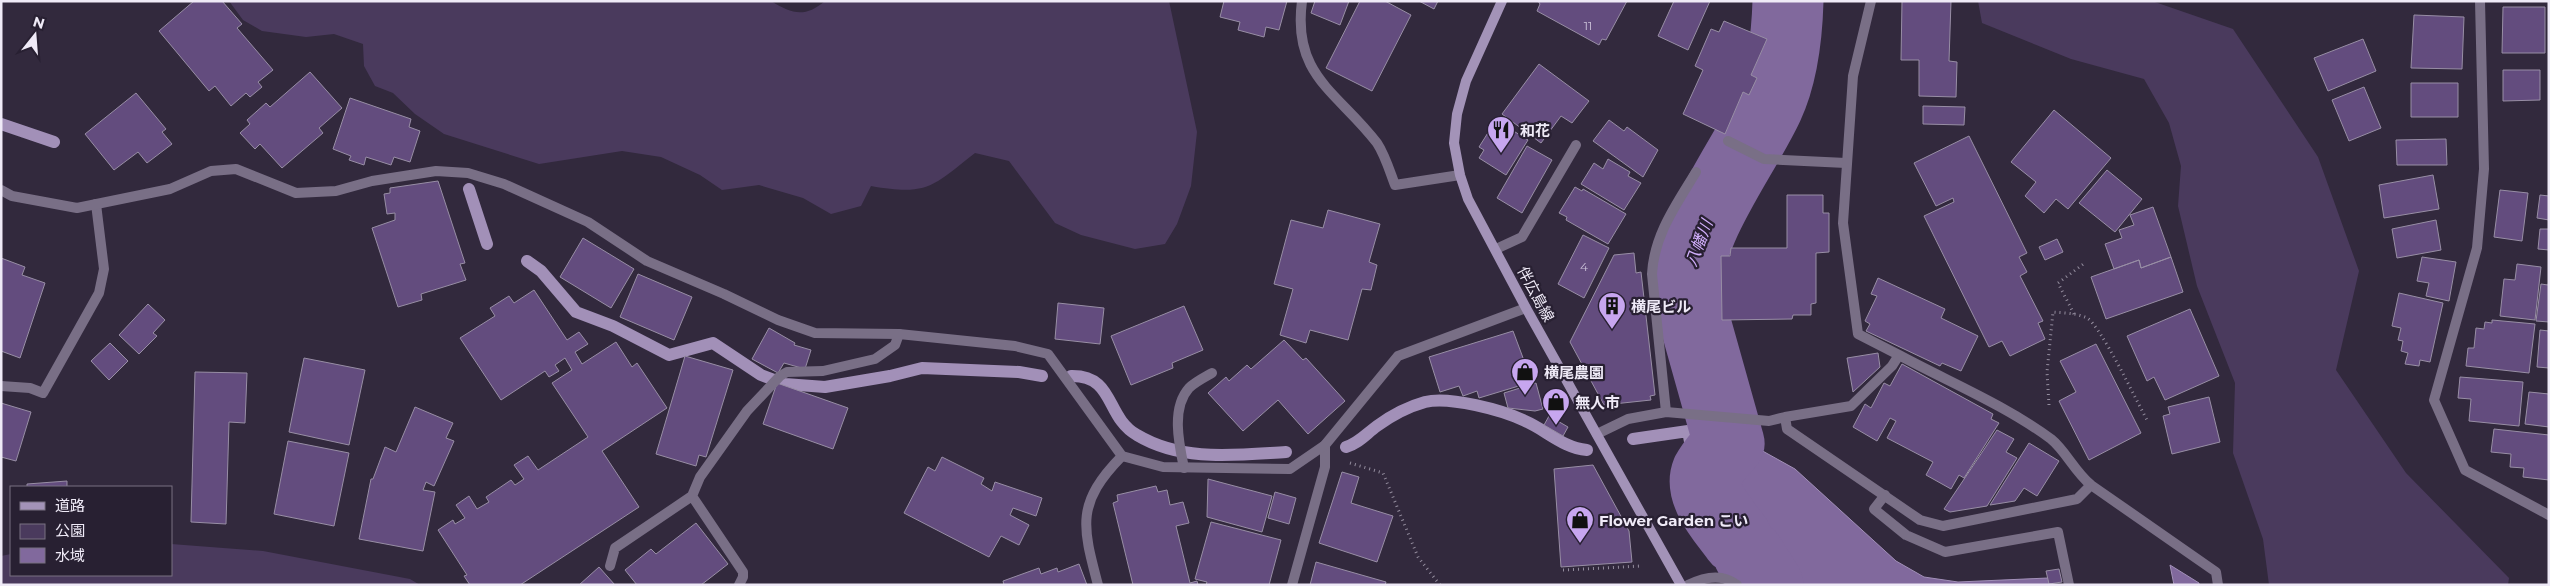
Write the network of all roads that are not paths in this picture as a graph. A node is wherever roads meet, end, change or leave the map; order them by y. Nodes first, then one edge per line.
1 (1302, 1) edge
2 (1502, 1) edge
3 (1871, 1) edge
4 (2480, 1) edge
5 (1728, 142) dead end
6 (1576, 145) dead end
7 (1846, 163) junction
8 (1696, 172) dead end
9 (1460, 175) junction
10 (1, 190) edge
11 (96, 204) junction
12 (1496, 249) junction
13 (1526, 308) junction
14 (899, 334) junction
15 (1899, 355) junction
16 (1212, 373) dead end
17 (1, 386) edge
18 (1671, 412) junction
19 (1785, 417) junction
20 (1598, 434) junction
21 (1325, 445) junction
22 (1122, 456) junction
23 (1183, 463) junction
24 (2091, 485) junction
25 (1885, 495) junction
26 (692, 496) junction
27 (2549, 515) edge
28 (610, 566) dead end
29 (739, 585) edge
30 (1098, 585) edge
31 (1292, 585) edge
32 (1681, 585) edge
33 (1688, 585) edge
34 (1737, 585) edge
35 (2070, 585) edge
36 (2218, 585) edge

1 - 9 street
2 - 9 main road, 伴広島線
3 - 7 street
4 - 27 street
5 - 7 street
6 - 12 street
7 - 15 street
8 - 18 street
9 - 12 main road, 伴広島線
10 - 11 street
11 - 14 street
11 - 17 street
12 - 13 main road, 伴広島線
13 - 20 main road, 伴広島線
13 - 21 street
14 - 22 street
14 - 26 street
15 - 19 street
15 - 24 street
16 - 23 street
18 - 19 street
18 - 20 street
19 - 25 street
20 - 32 main road, 伴広島線
21 - 23 street
21 - 31 street
22 - 23 street
22 - 30 street
24 - 25 street
24 - 36 street
25 - 35 street
26 - 28 street
26 - 29 street
33 - 34 street

